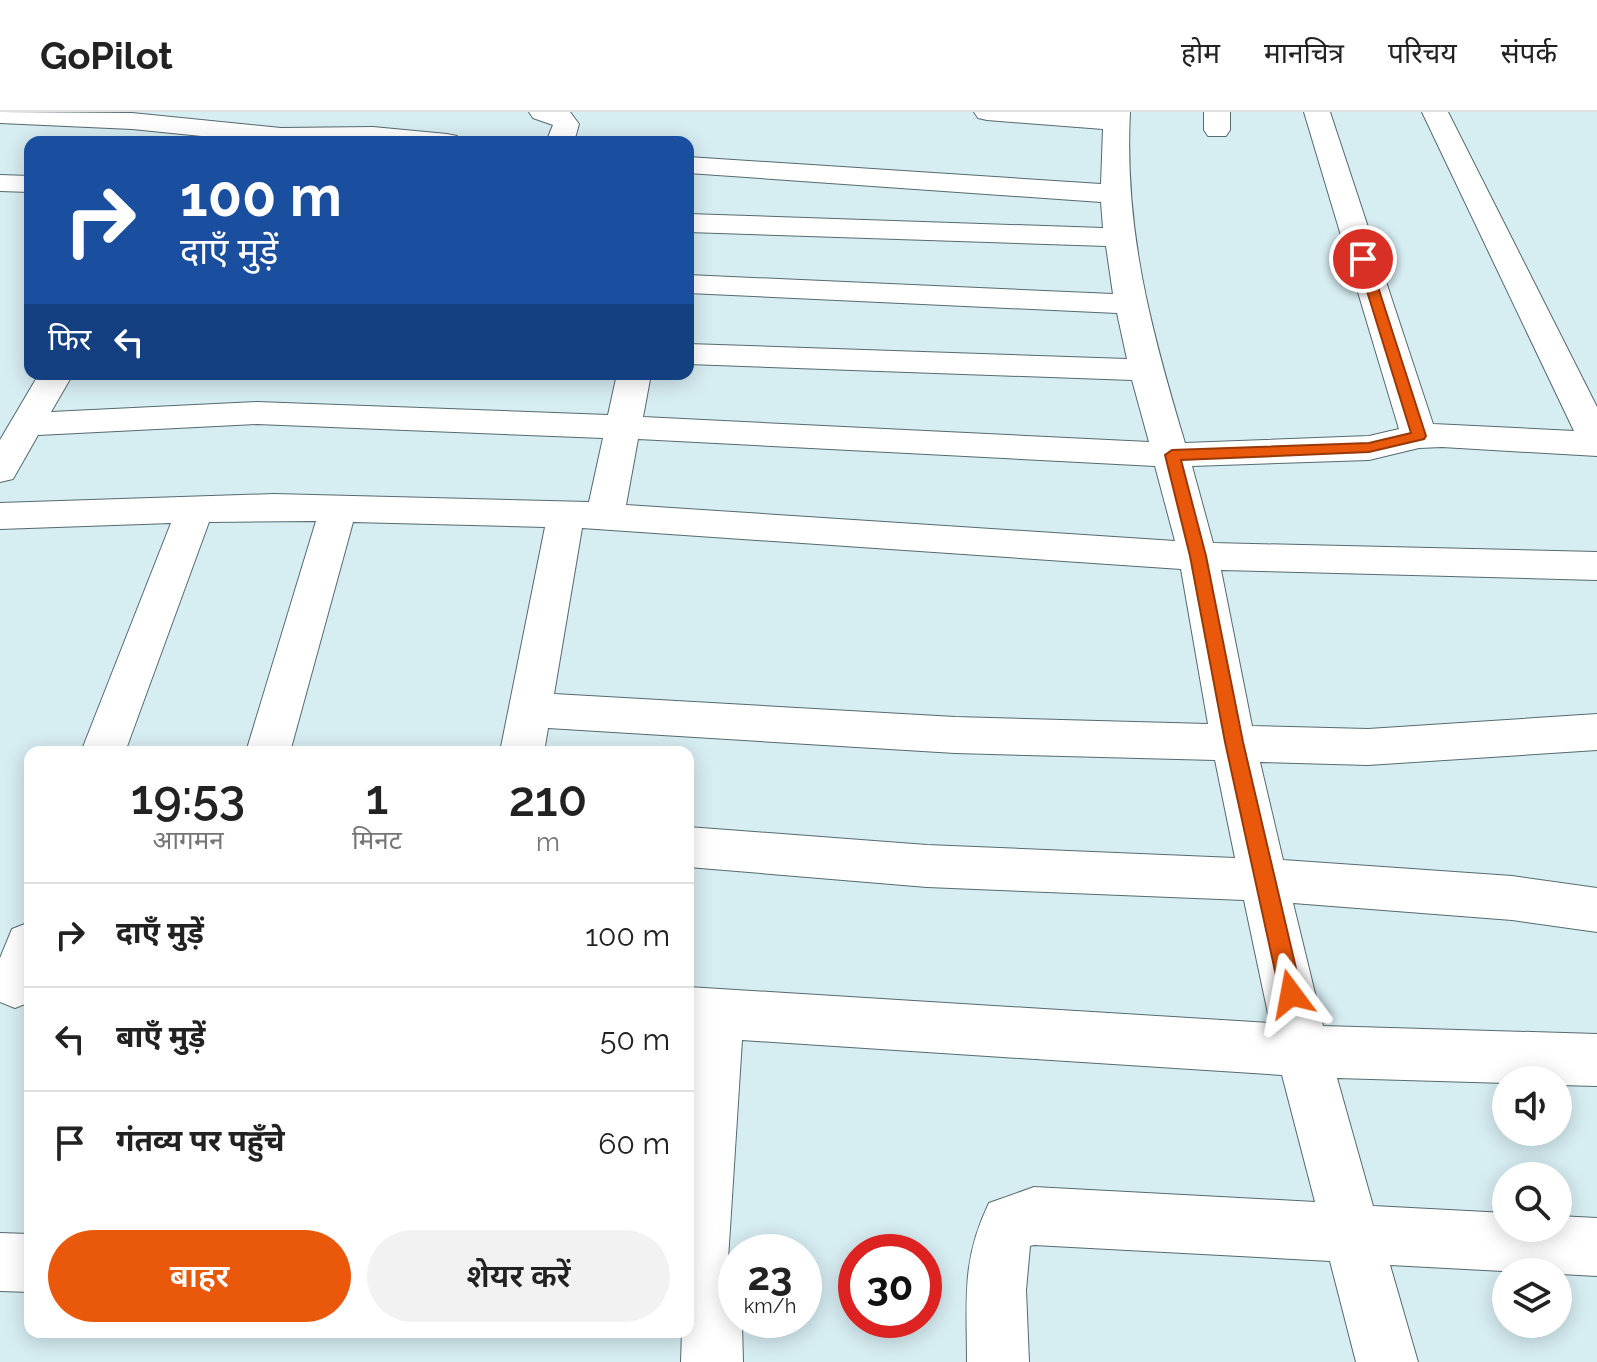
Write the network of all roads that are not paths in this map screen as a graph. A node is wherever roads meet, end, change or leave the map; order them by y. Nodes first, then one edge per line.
1 (209, 112) edge
2 (542, 112) edge
3 (987, 112) edge
4 (1317, 112) edge
5 (1435, 112) edge
6 (0, 115) edge
7 (1117, 117) edge
8 (176, 134) edge
9 (281, 136) edge
10 (281, 136) edge
11 (384, 136) edge
12 (562, 136) edge
13 (694, 165) edge
14 (0, 183) edge
15 (24, 184) edge
16 (1116, 194) junction
17 (694, 223) edge
18 (1120, 238) junction
19 (694, 284) edge
20 (1133, 304) junction
21 (694, 354) edge
22 (1147, 370) junction
23 (53, 380) edge
24 (633, 380) edge
25 (27, 424) junction
26 (623, 427) junction
27 (1419, 436) junction
28 (1597, 443) edge
29 (1172, 455) junction
30 (0, 470) edge
31 (338, 509) junction
32 (195, 510) junction
33 (585, 515) junction
34 (3, 520) edge
35 (1198, 556) junction
36 (1597, 566) edge
37 (526, 731) edge
38 (1597, 732) edge
39 (1234, 742) junction
40 (105, 746) edge
41 (270, 746) edge
42 (694, 847) edge
43 (1266, 880) junction
44 (1597, 910) edge
45 (703, 1013) edge
46 (1304, 1051) junction
47 (1597, 1060) edge
48 (694, 1228) edge
49 (1354, 1232) junction
50 (1597, 1247) edge
51 (0, 1262) edge
52 (24, 1263) edge
53 (694, 1301) edge
54 (712, 1362) edge
55 (998, 1362) edge
56 (1387, 1362) edge

1 - 8 street
2 - 12 street
3 - 7 street
4 - 27 street
5 - 28 street
6 - 8 street
7 - 16 street
8 - 10 street
9 - 11 street
13 - 16 street
14 - 15 street
16 - 18 street
17 - 18 street
18 - 20 street
19 - 20 street
20 - 22 street
21 - 22 street
22 - 29 street
23 - 25 street
24 - 26 street
25 - 26 street
25 - 30 street
26 - 29 street
26 - 33 street
27 - 28 street
27 - 29 street
29 - 35 street
31 - 32 street
31 - 33 street
31 - 41 street
32 - 34 street
32 - 40 street
33 - 35 street
33 - 37 street
35 - 36 street
35 - 39 street
37 - 39 street
38 - 39 street
39 - 43 street
42 - 43 street
43 - 44 street
43 - 46 street
45 - 46 street
45 - 48 street
46 - 47 street
46 - 49 street
49 - 50 street
49 - 55 street
49 - 56 street
51 - 52 street
53 - 54 street

